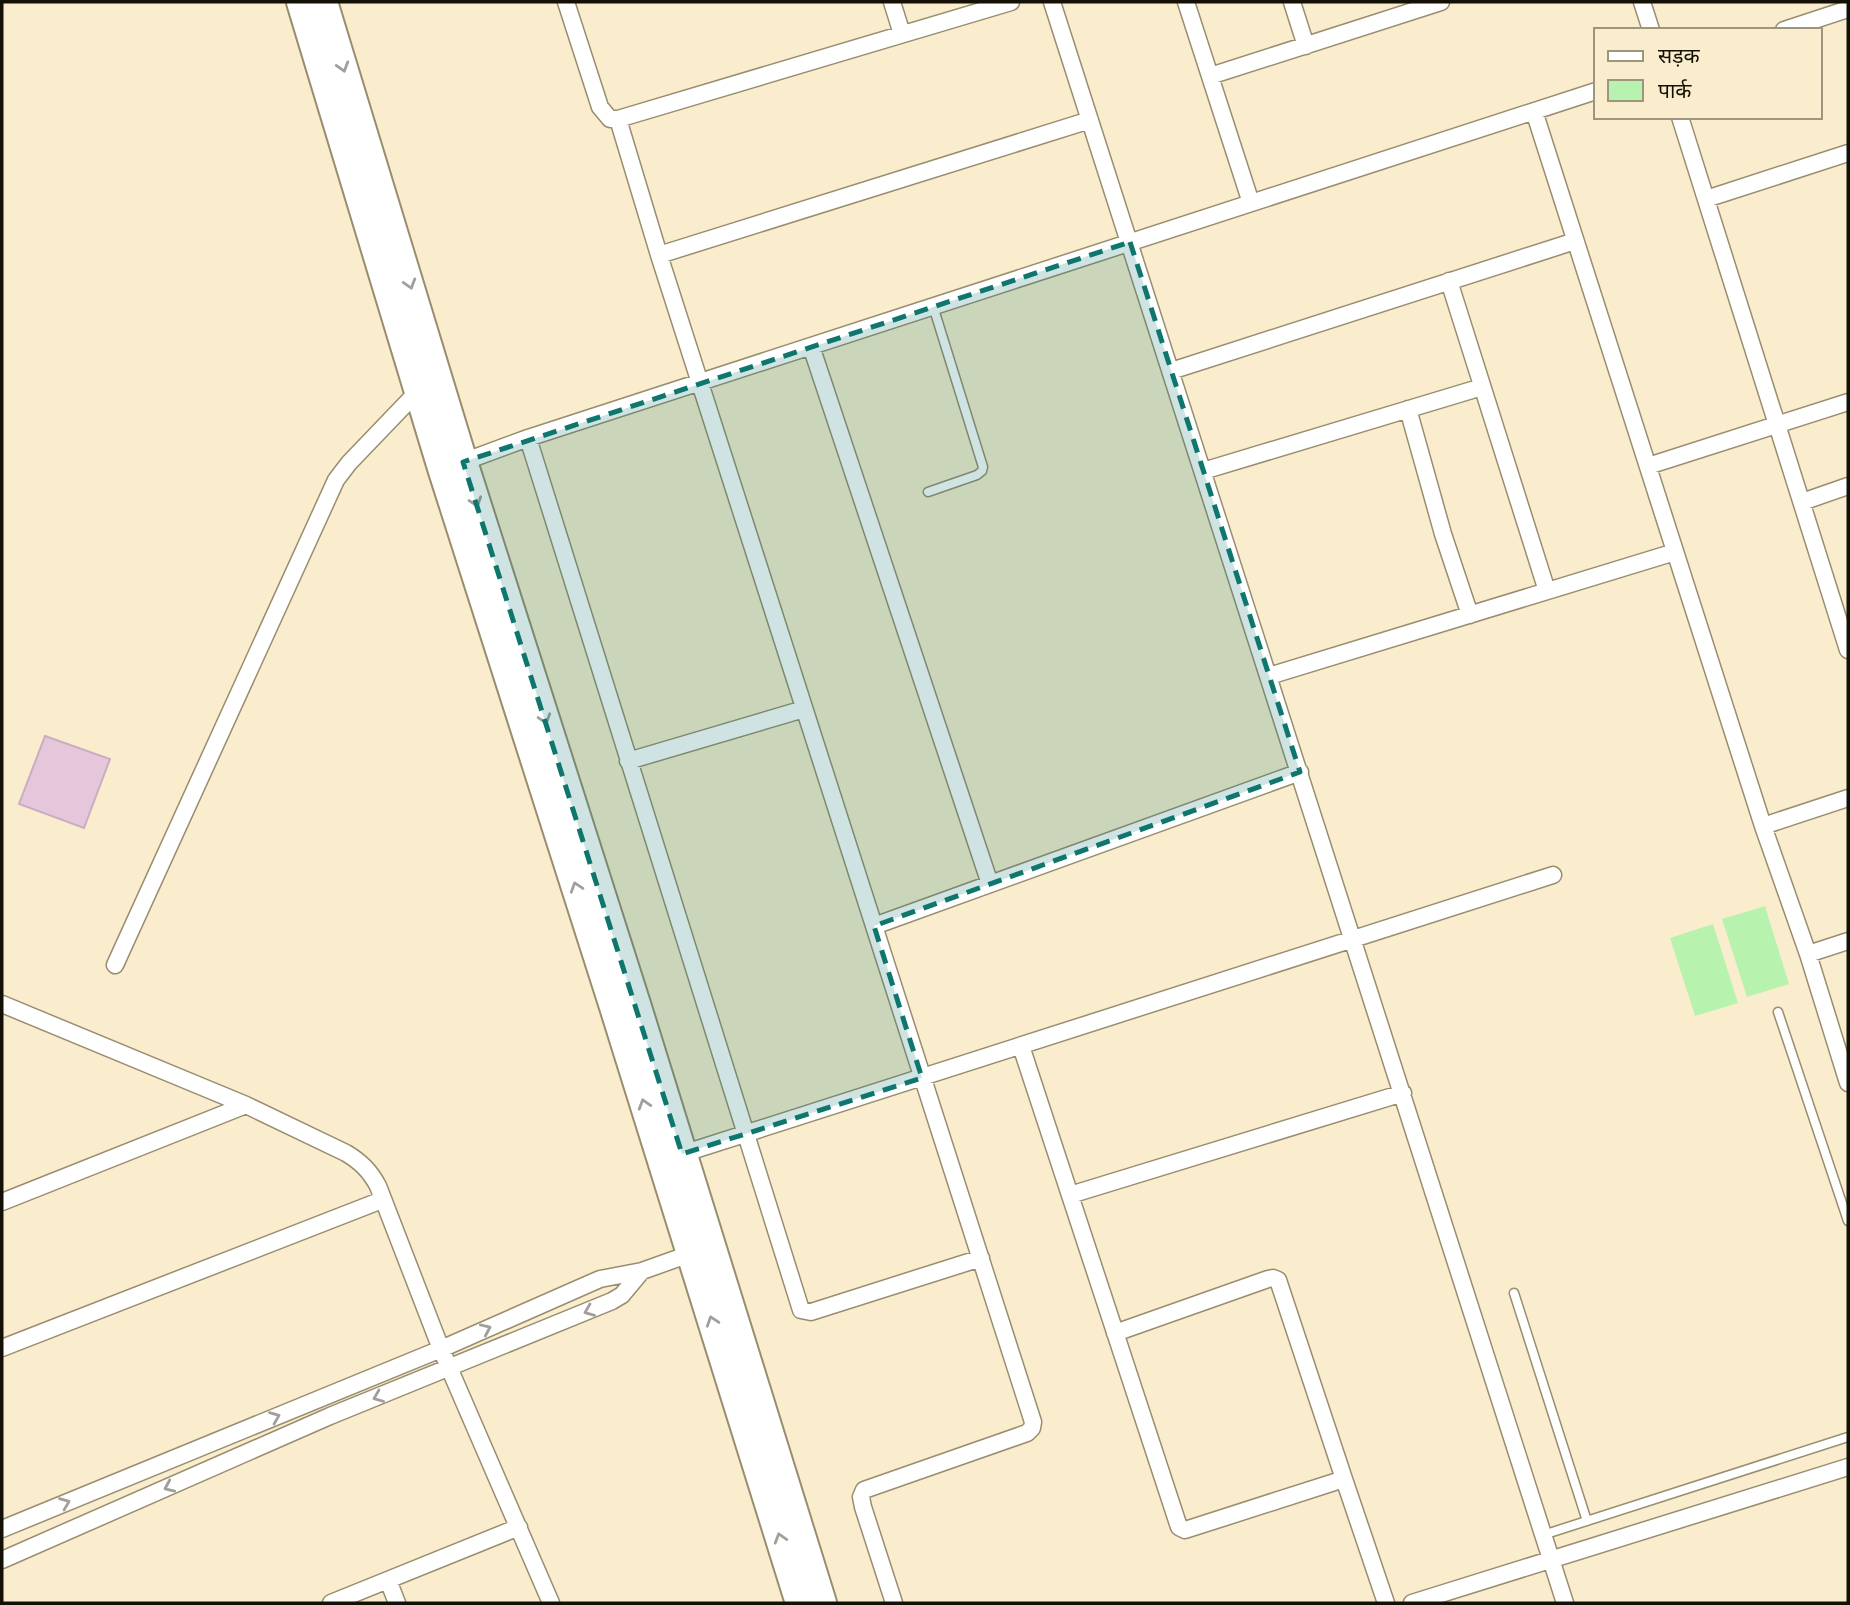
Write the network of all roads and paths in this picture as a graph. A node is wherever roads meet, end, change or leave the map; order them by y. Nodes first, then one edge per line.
1 (301, 2) edge
2 (323, 2) edge
3 (566, 2) edge
4 (892, 2) edge
5 (1011, 2) edge
6 (1052, 2) edge
7 (1186, 2) edge
8 (1292, 2) edge
9 (1441, 2) edge
10 (1642, 2) edge
11 (1848, 9) edge
12 (1650, 28) edge
13 (1790, 28) edge
14 (902, 34) junction
15 (1306, 46) junction
16 (1210, 76) junction
17 (1594, 92) edge
18 (1534, 111) junction
19 (618, 119) junction
20 (1681, 119) edge
21 (1090, 120) junction
22 (1848, 153) edge
23 (1706, 199) junction
24 (1251, 203) junction
25 (1575, 241) junction
26 (1130, 242) junction
27 (659, 255) junction
28 (1449, 281) junction
29 (933, 306) junction
30 (811, 346) junction
31 (1171, 371) junction
32 (699, 382) junction
33 (1482, 387) junction
34 (420, 389) junction
35 (1848, 402) edge
36 (1408, 409) junction
37 (1778, 424) junction
38 (527, 438) junction
39 (463, 462) junction
40 (1648, 466) junction
41 (1203, 471) junction
42 (1848, 486) edge
43 (928, 492) dead end
44 (1802, 502) junction
45 (1675, 552) junction
46 (1546, 591) junction
47 (1470, 615) junction
48 (1848, 650) edge
49 (1269, 676) junction
50 (804, 709) junction
51 (628, 761) junction
52 (1300, 772) junction
53 (1848, 798) edge
54 (1763, 826) junction
55 (1553, 876) dead end
56 (990, 884) junction
57 (874, 926) junction
58 (1353, 938) junction
59 (1848, 941) edge
60 (1808, 954) junction
61 (115, 965) dead end
62 (2, 1004) edge
63 (1778, 1012) dead end
64 (1021, 1046) junction
65 (922, 1078) junction
66 (1848, 1079) edge
67 (1403, 1093) junction
68 (246, 1105) junction
69 (744, 1135) junction
70 (682, 1154) junction
71 (1070, 1195) junction
72 (382, 1200) junction
73 (2, 1202) edge
74 (1848, 1221) edge
75 (701, 1250) junction
76 (981, 1258) junction
77 (642, 1271) junction
78 (1514, 1293) dead end
79 (1115, 1334) junction
80 (2, 1348) edge
81 (441, 1349) junction
82 (450, 1368) junction
83 (1848, 1437) edge
84 (1848, 1467) edge
85 (1344, 1479) junction
86 (1587, 1521) junction
87 (519, 1527) junction
88 (2, 1529) edge
89 (1543, 1535) junction
90 (2, 1560) edge
91 (1551, 1560) junction
92 (387, 1580) junction
93 (331, 1603) edge
94 (397, 1603) edge
95 (551, 1603) edge
96 (800, 1603) edge
97 (822, 1603) edge
98 (894, 1603) edge
99 (1386, 1603) edge
100 (1412, 1603) edge
101 (1565, 1603) edge

1 - 34 highway
2 -> 39 highway
3 - 19 street
4 - 14 street
5 - 14 street
6 - 21 street
7 - 16 street
8 - 15 street
9 - 15 street
10 - 12 street
11 - 13 street
14 - 19 street
15 - 16 street
16 - 24 street
17 - 18 street
18 - 24 street
18 - 25 street
19 - 27 street
20 - 23 street
21 - 26 street
21 - 27 street
22 - 23 street
23 - 37 street
24 - 26 street
25 - 28 street
25 - 40 street
26 - 29 street
26 - 31 street
27 - 32 street
28 - 31 street
28 - 33 street
29 - 30 street
29 - 43 lane
30 - 32 street
30 - 56 street
31 - 41 street
32 - 38 street
32 - 50 street
33 - 36 street
33 - 46 street
34 - 61 street
75 -> 34 highway
35 - 37 street
36 - 41 street
36 - 47 street
37 - 40 street
37 - 44 street
38 - 39 street
38 - 51 street
39 -> 70 highway
40 - 45 street
41 - 49 street
42 - 44 street
44 - 48 street
45 - 46 street
45 - 54 street
46 - 47 street
47 - 49 street
49 - 52 street
50 - 51 street
50 - 57 street
51 - 69 street
52 - 56 street
52 - 58 street
53 - 54 street
54 - 60 street
55 - 58 street
56 - 57 street
57 - 65 street
58 - 64 street
58 - 67 street
59 - 60 street
60 - 66 street
62 - 68 street
63 - 74 lane
64 - 65 street
64 - 71 street
65 - 69 street
65 - 76 street
67 - 71 street
67 - 89 street
68 - 72 street
68 - 73 street
69 - 70 street
69 - 76 street
70 - 75 highway
71 - 79 street
72 - 80 street
72 - 81 street
75 - 77 street
96 -> 75 highway
75 - 97 highway
76 - 98 street
81 -> 77 street
77 -> 82 street
78 - 86 lane
79 - 85 street
79 - 85 street
81 - 82 street
88 -> 81 street
82 - 87 street
82 -> 90 street
83 - 86 lane
84 - 91 street
85 - 99 street
86 - 89 lane
87 - 92 street
87 - 95 street
89 - 91 street
91 - 100 street
91 - 101 street
92 - 93 street
92 - 94 street

